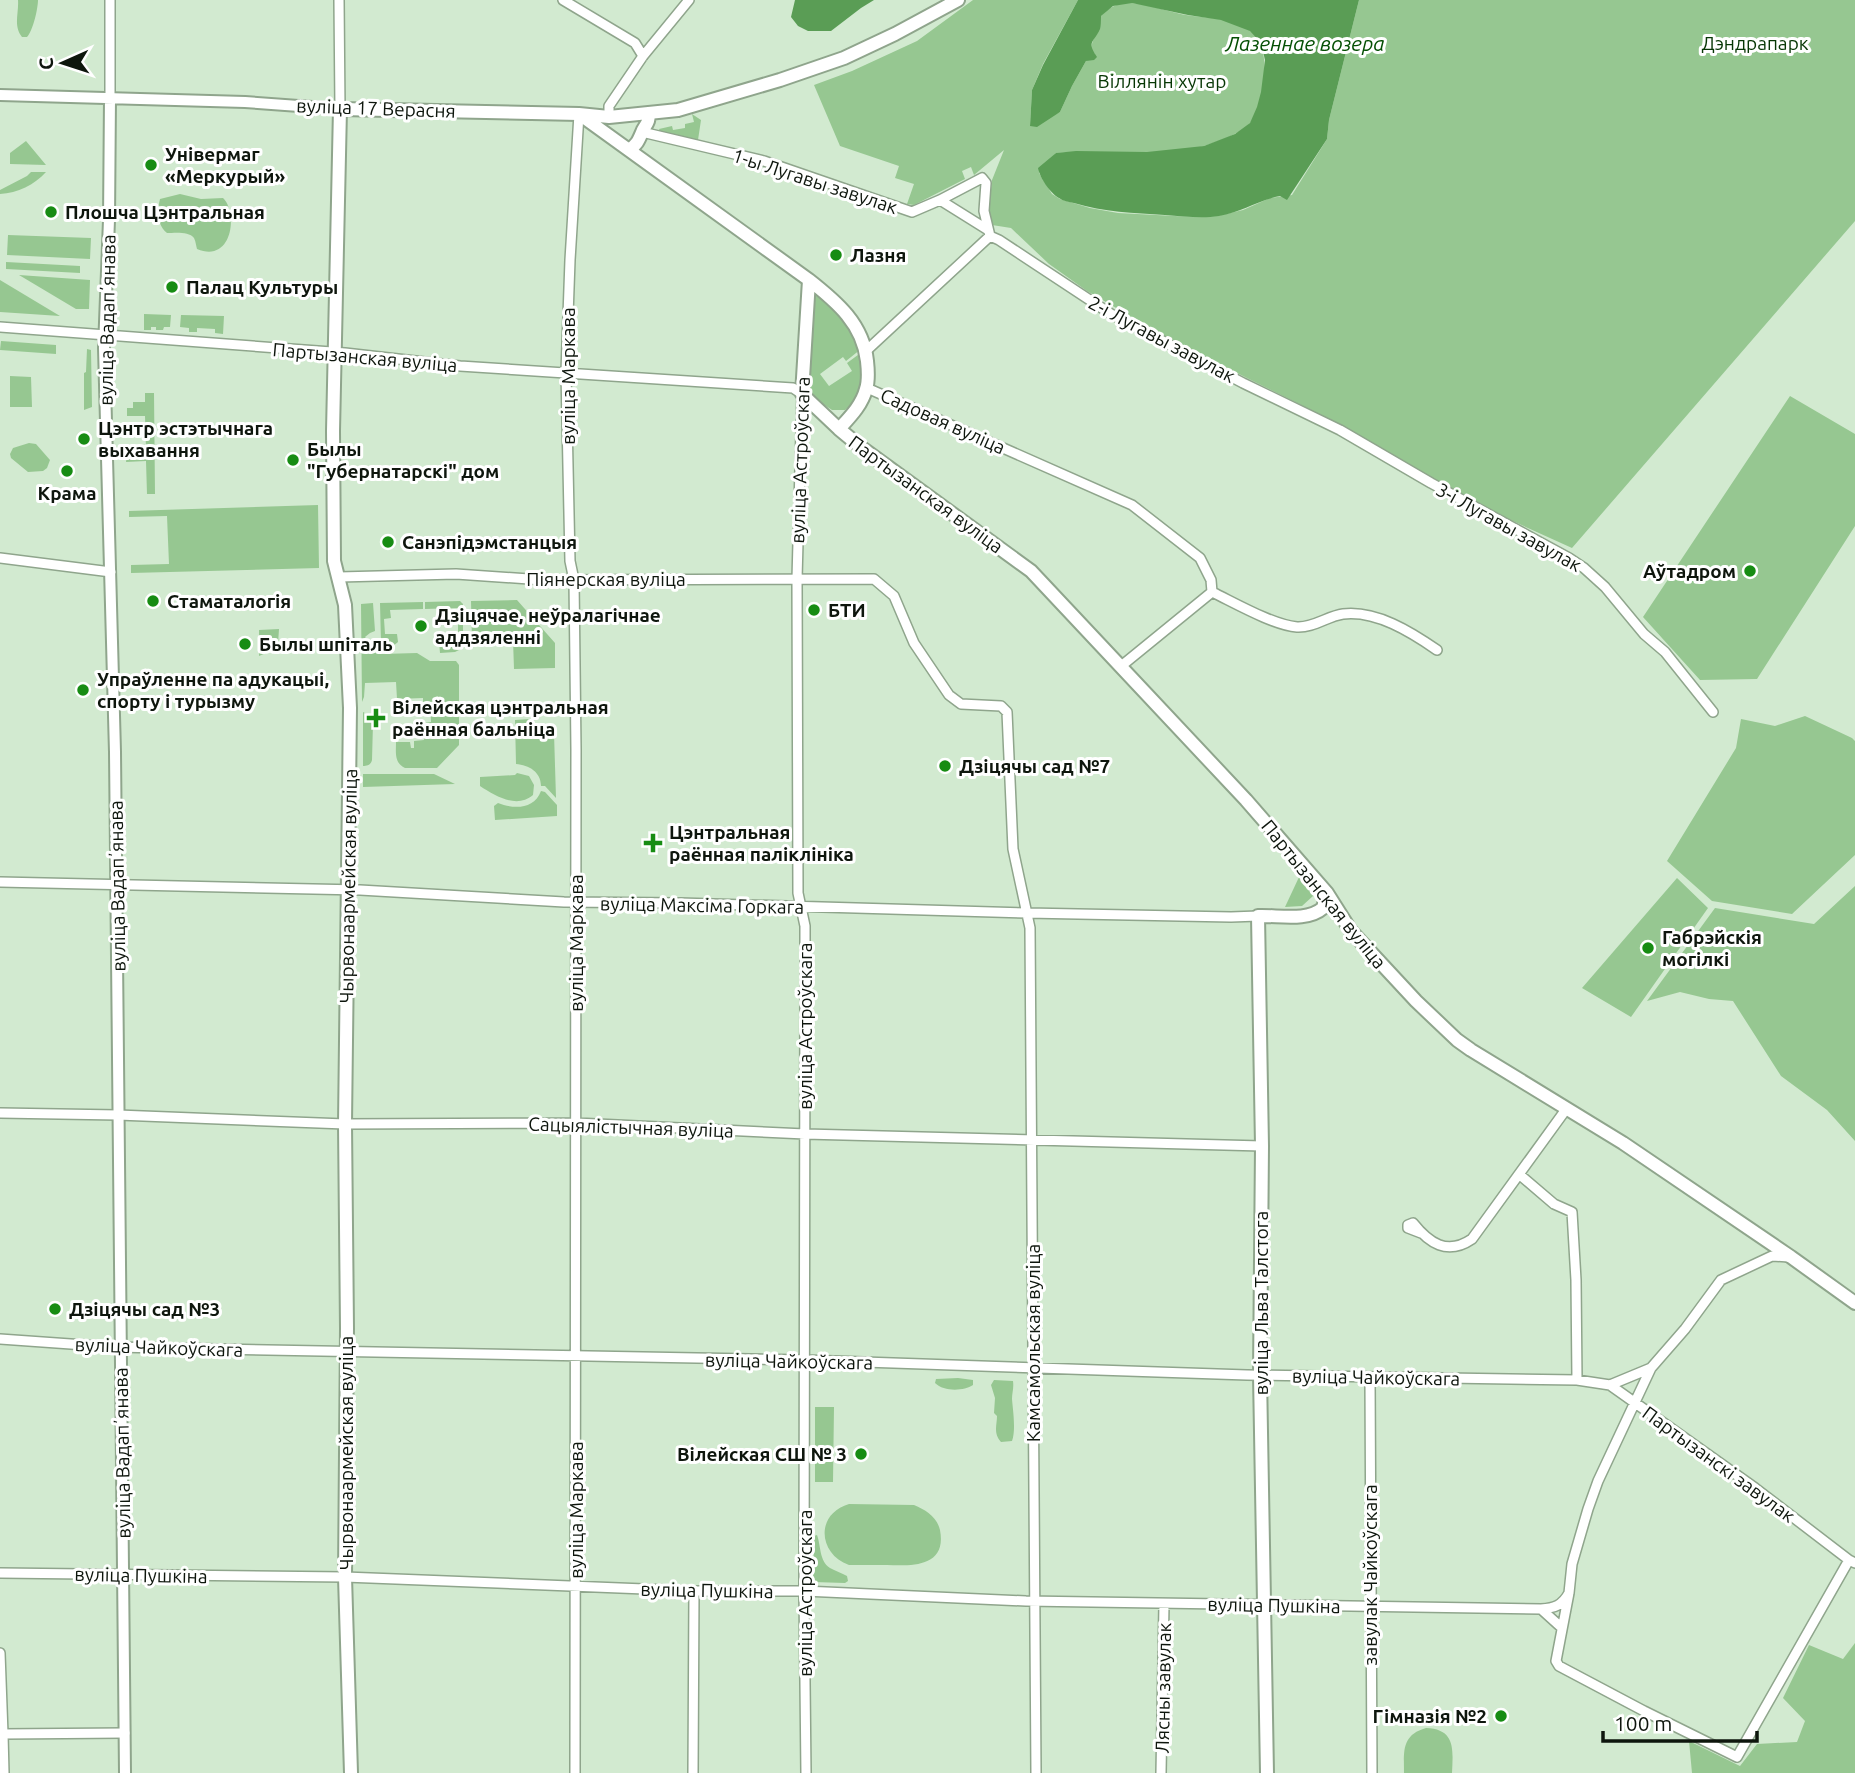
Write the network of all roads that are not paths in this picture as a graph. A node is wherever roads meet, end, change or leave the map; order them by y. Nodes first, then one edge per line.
1 (110, 0) edge
2 (339, 0) edge
3 (563, 0) edge
4 (689, 0) edge
5 (958, 0) edge
6 (643, 56) junction
7 (0, 95) edge
8 (110, 98) junction
9 (340, 109) junction
10 (649, 113) junction
11 (579, 114) junction
12 (608, 117) junction
13 (642, 132) junction
14 (629, 150) junction
15 (940, 200) junction
16 (989, 233) junction
17 (809, 280) junction
18 (0, 327) edge
19 (104, 335) junction
20 (866, 351) junction
21 (334, 352) junction
22 (566, 372) junction
23 (867, 388) junction
24 (802, 394) junction
25 (839, 429) junction
26 (1340, 430) joint
27 (0, 558) edge
28 (111, 572) junction
29 (339, 577) junction
30 (797, 579) junction
31 (574, 580) junction
32 (1212, 593) junction
33 (1437, 650) dead end
34 (1120, 667) junction
35 (1713, 712) dead end
36 (0, 881) edge
37 (117, 885) junction
38 (348, 890) junction
39 (1327, 893) junction
40 (575, 903) junction
41 (801, 907) junction
42 (1027, 913) junction
43 (1258, 916) junction
44 (1303, 916) junction
45 (1351, 931) junction
46 (1567, 1108) junction
47 (0, 1114) edge
48 (118, 1115) junction
49 (576, 1123) junction
50 (345, 1124) junction
51 (805, 1135) junction
52 (1032, 1140) junction
53 (1262, 1146) junction
54 (1520, 1175) junction
55 (1421, 1233) dead end
56 (1791, 1257) junction
57 (1855, 1303) edge
58 (0, 1339) edge
59 (121, 1347) junction
60 (346, 1352) junction
61 (576, 1356) junction
62 (805, 1360) junction
63 (1033, 1368) junction
64 (1651, 1368) junction
65 (1260, 1375) junction
66 (1370, 1378) junction
67 (1577, 1380) junction
68 (1610, 1385) junction
69 (1634, 1402) junction
70 (1852, 1561) edge
71 (0, 1573) edge
72 (124, 1575) junction
73 (345, 1577) junction
74 (576, 1586) junction
75 (694, 1591) junction
76 (804, 1591) junction
77 (1569, 1594) junction
78 (1036, 1601) junction
79 (1164, 1604) junction
80 (1265, 1605) junction
81 (1370, 1606) junction
82 (1541, 1609) junction
83 (1562, 1628) junction
84 (0, 1653) edge
85 (125, 1733) junction
86 (3, 1734) junction
87 (4, 1773) edge
88 (125, 1773) edge
89 (351, 1773) edge
90 (575, 1773) edge
91 (693, 1773) edge
92 (806, 1773) edge
93 (1036, 1773) edge
94 (1161, 1773) edge
95 (1267, 1773) edge
96 (1372, 1773) edge

1 - 8 street, вуліца Вадапʼянава
2 - 9 street, Чырвонаармейская вуліца
3 - 6 street
4 - 6 street
5 - 10 main road, вуліца 17 Верасня
6 - 12 street
7 - 8 street, вуліца 17 Верасня
8 - 9 street, вуліца 17 Верасня
8 - 19 street, вуліца Вадапʼянава
9 - 11 main road, вуліца 17 Верасня
9 - 21 main road, Чырвонаармейская вуліца
10 - 12 main road, вуліца 17 Верасня
10 - 13 main road
11 - 12 main road, вуліца 17 Верасня
11 - 14 main road, Садовая вуліца
11 - 22 street, вуліца Маркава
13 - 14 main road
13 - 15 street, 1-ы Лугавы завулак
14 - 17 main road, Садовая вуліца
15 - 16 street, 2-і Лугавы завулак
15 - 16 street, 1-ы Лугавы завулак
16 - 20 street
16 - 26 street, 2-і Лугавы завулак
17 - 20 main road, Садовая вуліца
17 - 24 main road, вуліца Астроўскага
18 - 19 street, Партызанская вуліца
19 - 21 street, Партызанская вуліца
19 - 28 street, вуліца Вадапʼянава
20 - 23 main road, Садовая вуліца
21 - 22 street, Партызанская вуліца
21 - 29 main road, Чырвонаармейская вуліца
22 - 24 street, Партызанская вуліца
22 - 31 street, вуліца Маркава
23 - 25 main road, Партызанская вуліца
23 - 32 street, Садовая вуліца
24 - 25 main road, Партызанская вуліца
24 - 30 street, вуліца Астроўскага
25 - 34 main road, Партызанская вуліца
26 - 35 street, 3-і Лугавы завулак
27 - 28 street
28 - 37 street, вуліца Вадапʼянава
29 - 31 street, Піянерская вуліца
29 - 38 main road, Чырвонаармейская вуліца
30 - 31 street, Піянерская вуліца
30 - 41 street, вуліца Астроўскага
30 - 42 street, Піянерская вуліца
31 - 40 street, вуліца Маркава
32 - 33 street
32 - 34 street
34 - 39 main road, Партызанская вуліца
36 - 37 street, вуліца Максіма Горкага
37 - 38 street, вуліца Максіма Горкага
37 - 48 street, вуліца Вадапʼянава
38 - 40 street, вуліца Максіма Горкага
38 - 50 main road, Чырвонаармейская вуліца
39 - 44 main road
39 - 45 main road, Партызанская вуліца
40 - 41 street, вуліца Максіма Горкага
40 - 49 street, вуліца Маркава
41 - 42 street, вуліца Максіма Горкага
41 - 51 street, вуліца Астроўскага
42 - 43 street, вуліца Максіма Горкага
42 - 52 street, Камсамольская вуліца
43 - 44 main road
43 - 53 main road, вуліца Льва Талстога
44 - 45 main road
45 - 46 main road, Партызанская вуліца
46 - 54 street
46 - 56 main road, Партызанская вуліца
47 - 48 street, Сацыялістычная вуліца
48 - 50 street, Сацыялістычная вуліца
48 - 59 street, вуліца Вадапʼянава
49 - 50 street, Сацыялістычная вуліца
49 - 51 street, Сацыялістычная вуліца
49 - 61 street, вуліца Маркава
50 - 60 main road, Чырвонаармейская вуліца
51 - 52 street, Сацыялістычная вуліца
51 - 62 street, вуліца Астроўскага
52 - 53 street, Сацыялістычная вуліца
52 - 63 street, Камсамольская вуліца
53 - 65 main road, вуліца Льва Талстога
54 - 55 street
54 - 67 street
56 - 57 main road, Партызанская вуліца
56 - 64 street
58 - 59 street, вуліца Чайкоўскага
59 - 60 street, вуліца Чайкоўскага
59 - 72 street, вуліца Вадапʼянава
60 - 61 street, вуліца Чайкоўскага
60 - 73 main road, Чырвонаармейская вуліца
61 - 62 street, вуліца Чайкоўскага
61 - 74 street, вуліца Маркава
62 - 63 street, вуліца Чайкоўскага
62 - 76 street, вуліца Астроўскага
63 - 65 street, вуліца Чайкоўскага
63 - 78 street, Камсамольская вуліца
64 - 68 street
64 - 69 street
65 - 66 street, вуліца Чайкоўскага
65 - 80 main road, вуліца Льва Талстога
66 - 67 street, вуліца Чайкоўскага
66 - 81 street, завулак Чайкоўскага
67 - 68 street, вуліца Чайкоўскага
68 - 69 street, вуліца Чайкоўскага
69 - 70 street, Партызанскі завулак
69 - 77 street, Партызанскі завулак
70 - 83 street, Партызанскі завулак
71 - 72 street, вуліца Пушкіна
72 - 73 street, вуліца Пушкіна
72 - 85 street, вуліца Вадапʼянава
73 - 74 street, вуліца Пушкіна
73 - 89 main road, Чырвонаармейская вуліца
74 - 75 street, вуліца Пушкіна
74 - 90 street, вуліца Маркава
75 - 76 street, вуліца Пушкіна
75 - 91 street
76 - 78 street, вуліца Пушкіна
76 - 92 street, вуліца Астроўскага
77 - 82 street
77 - 83 street, Партызанскі завулак
78 - 79 street, вуліца Пушкіна
78 - 93 street, Камсамольская вуліца
79 - 80 street, вуліца Пушкіна
79 - 94 street, Лясны завулак
80 - 81 street, вуліца Пушкіна
80 - 95 main road, вуліца Льва Талстога
81 - 82 street, вуліца Пушкіна
81 - 96 street, завулак Чайкоўскага
82 - 83 street
84 - 86 street
85 - 86 street
85 - 88 street, вуліца Вадапʼянава
86 - 87 street

